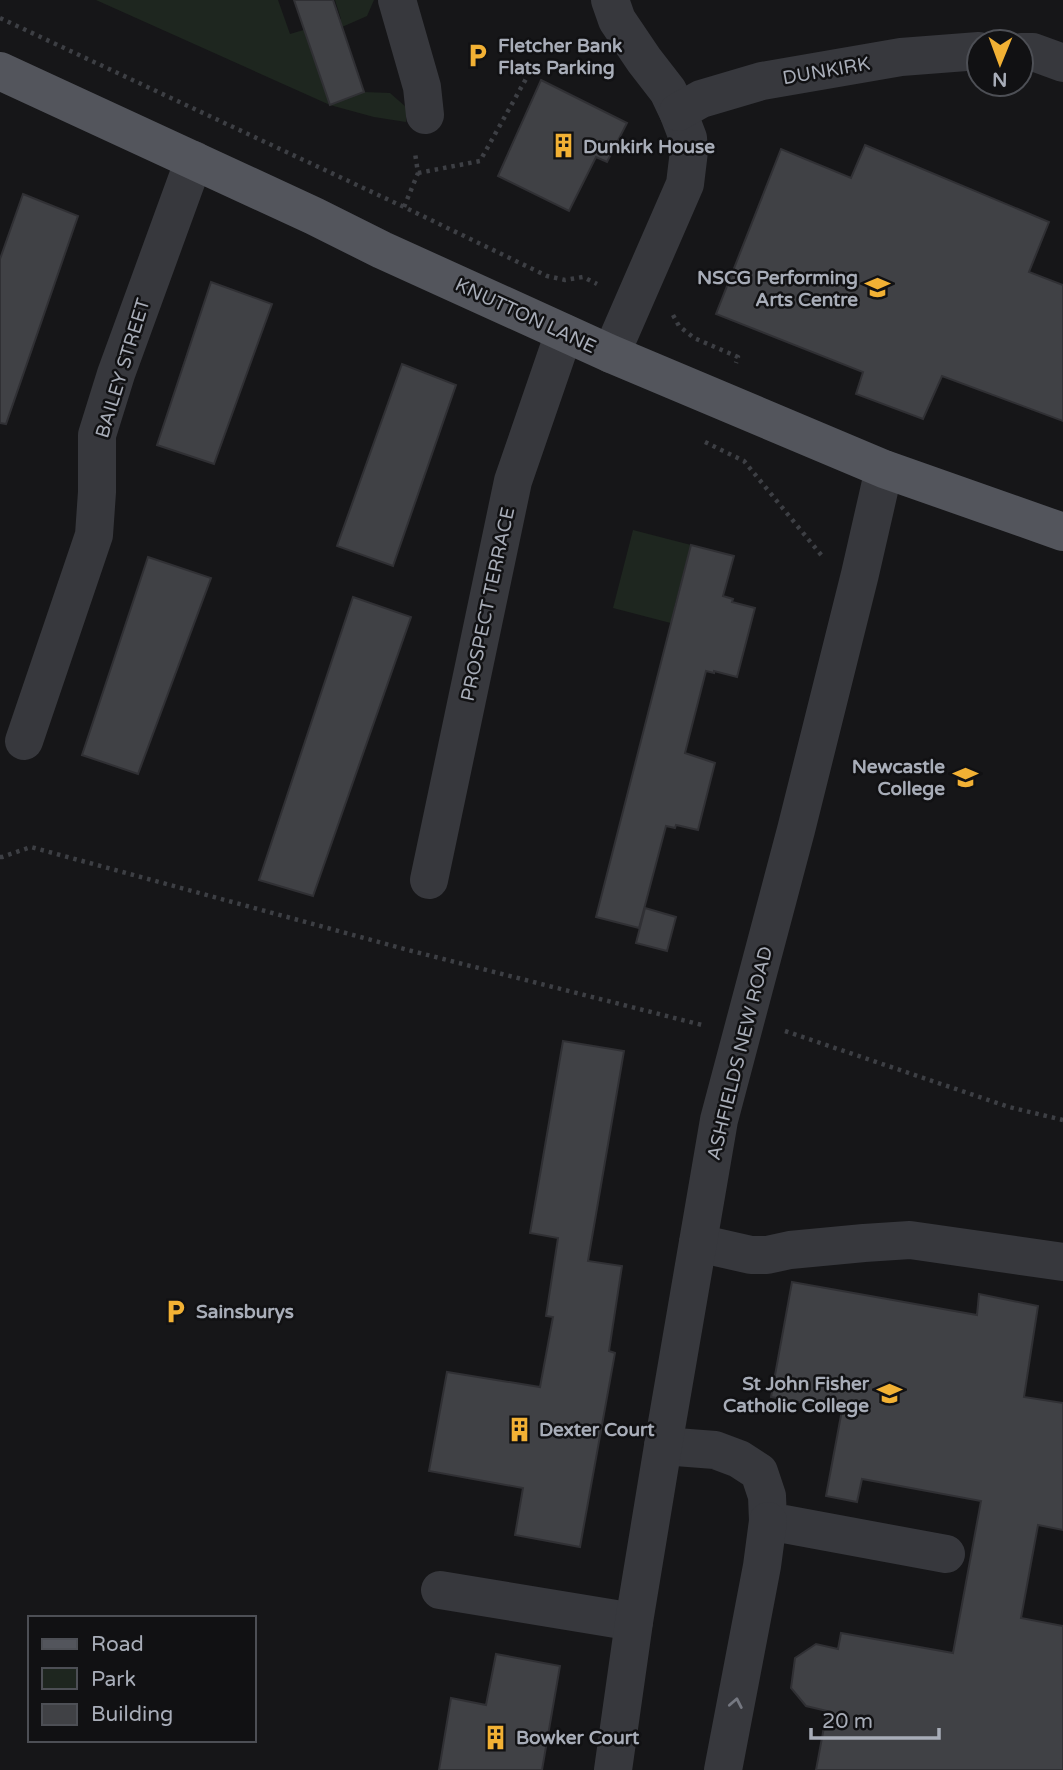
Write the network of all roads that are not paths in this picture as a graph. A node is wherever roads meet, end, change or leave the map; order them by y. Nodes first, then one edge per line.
1 (397, 0) edge
2 (610, 0) edge
3 (965, 52) edge
4 (1035, 53) edge
5 (1063, 63) edge
6 (0, 71) edge
7 (678, 112) junction
8 (425, 115) road end
9 (194, 160) junction
10 (564, 333) junction
11 (611, 354) junction
12 (884, 469) junction
13 (1063, 532) edge
14 (24, 741) dead end
15 (429, 880) dead end
16 (698, 1243) junction
17 (1063, 1262) edge
18 (663, 1446) junction
19 (768, 1521) junction
20 (946, 1554) dead end
21 (440, 1590) dead end
22 (634, 1622) junction
23 (613, 1770) edge
24 (723, 1770) edge

1 - 8 street
2 - 7 street
3 - 7 street, DUNKIRK
4 - 5 street
6 - 9 main road, KNUTTON LANE
7 - 11 street
9 - 10 main road, KNUTTON LANE
9 - 14 street, BAILEY STREET
10 - 11 main road, KNUTTON LANE
10 - 15 street, PROSPECT TERRACE
11 - 12 main road, KNUTTON LANE
12 - 13 main road, KNUTTON LANE
12 - 16 street, ASHFIELDS NEW ROAD
16 - 17 street
16 - 18 street, ASHFIELDS NEW ROAD
18 - 19 street
18 - 22 street, ASHFIELDS NEW ROAD
19 - 20 street
24 -> 19 street
21 - 22 street
22 - 23 street, ASHFIELDS NEW ROAD

